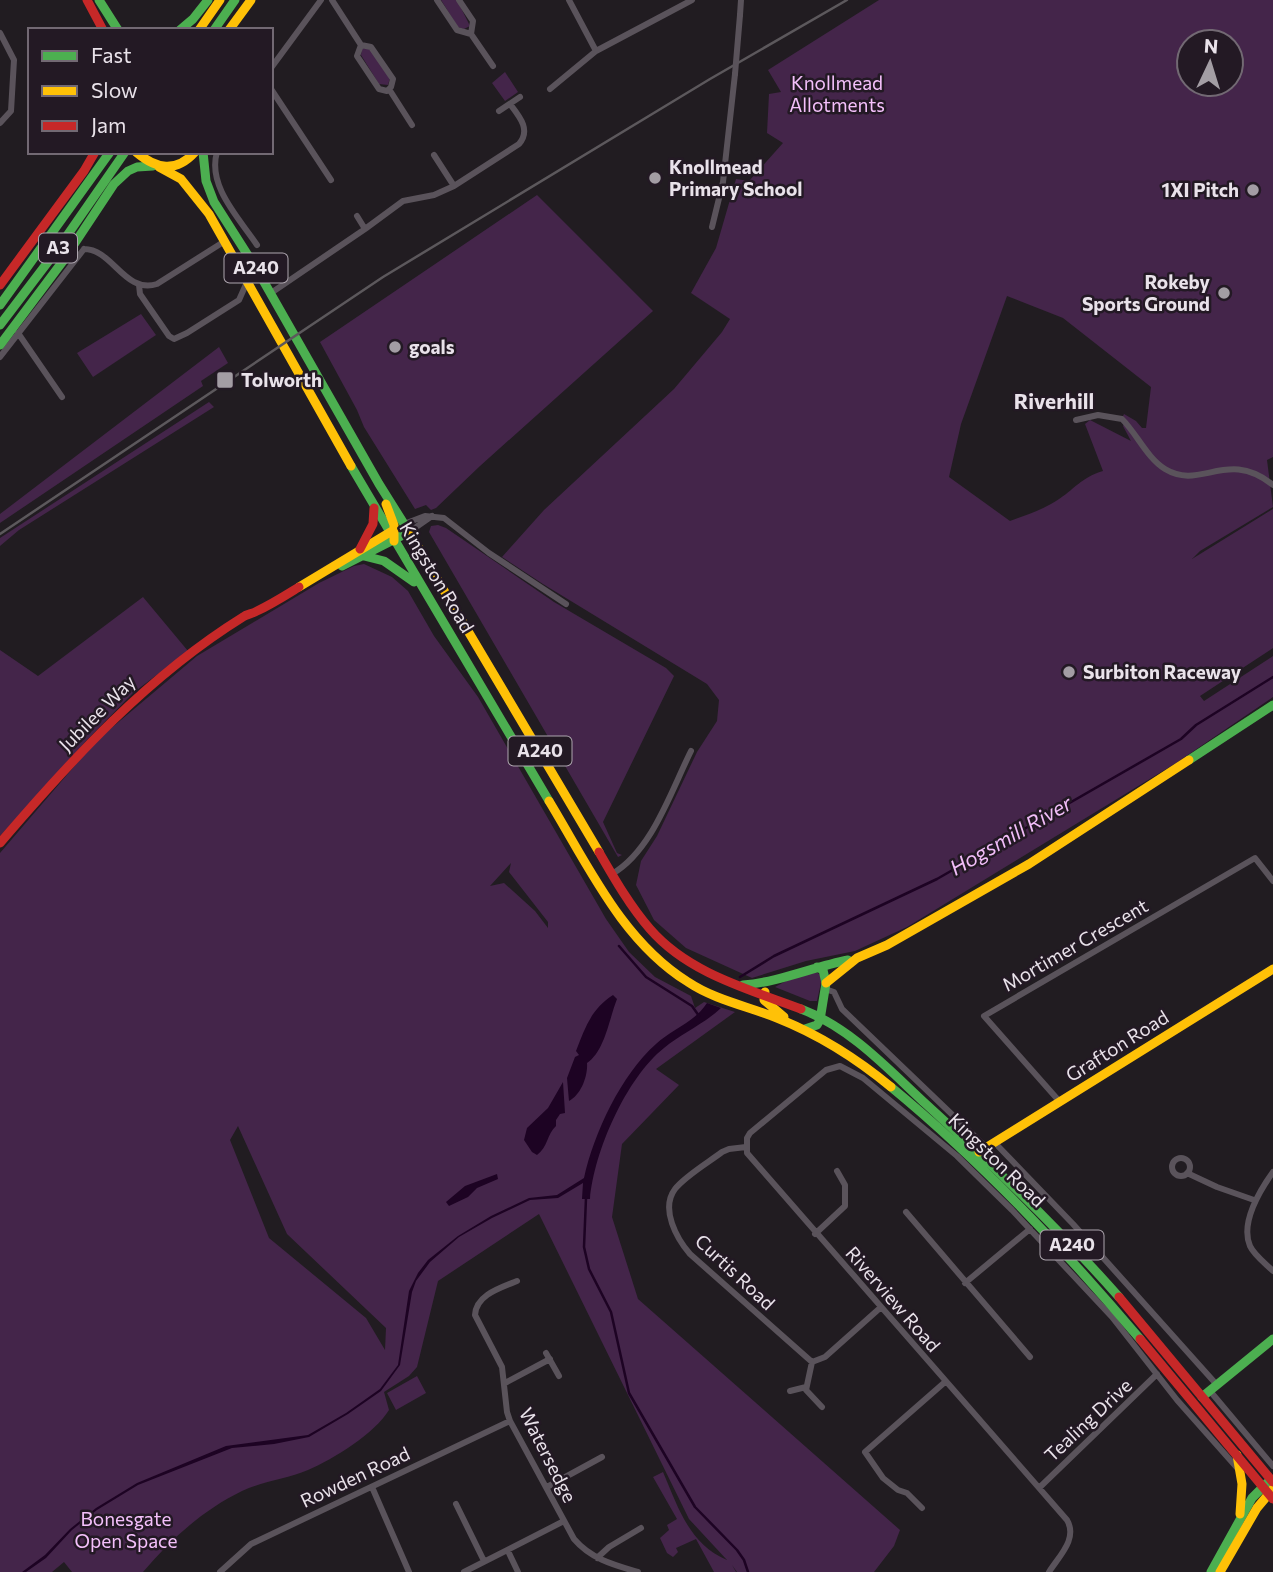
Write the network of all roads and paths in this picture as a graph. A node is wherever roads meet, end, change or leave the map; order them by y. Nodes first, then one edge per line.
1 (87, 0) edge
2 (99, 0) edge
3 (208, 0) edge
4 (220, 0) edge
5 (235, 0) edge
6 (251, 0) edge
7 (321, 0) edge
8 (332, 0) edge
9 (437, 0) edge
10 (459, 0) edge
11 (569, 0) edge
12 (692, 0) edge
13 (742, 1) edge
14 (102, 28) edge
15 (116, 28) edge
16 (182, 28) edge
17 (200, 28) edge
18 (215, 28) edge
19 (230, 28) edge
20 (0, 33) edge
21 (471, 34) junction
22 (361, 46) junction
23 (596, 51) junction
24 (273, 65) edge
25 (493, 66) dead end
26 (389, 89) junction
27 (550, 89) dead end
28 (273, 92) edge
29 (520, 97) dead end
30 (510, 104) junction
31 (499, 111) dead end
32 (0, 123) edge
33 (412, 125) dead end
34 (94, 154) edge
35 (109, 154) edge
36 (124, 154) edge
37 (139, 154) edge
38 (193, 154) edge
39 (203, 154) edge
40 (217, 154) edge
41 (434, 155) dead end
42 (156, 166) junction
43 (331, 180) dead end
44 (454, 186) junction
45 (358, 216) dead end
46 (712, 227) dead end
47 (365, 229) junction
48 (81, 232) junction
49 (225, 241) junction
50 (257, 245) dead end
51 (84, 249) junction
52 (248, 280) junction
53 (0, 285) edge
54 (139, 285) junction
55 (271, 293) junction
56 (0, 305) edge
57 (0, 325) edge
58 (18, 333) junction
59 (0, 345) edge
60 (0, 357) edge
61 (62, 397) dead end
62 (1076, 420) dead end
63 (379, 484) junction
64 (1273, 485) edge
65 (374, 508) junction
66 (407, 528) junction
67 (393, 534) junction
68 (362, 553) junction
69 (424, 591) junction
70 (566, 604) dead end
71 (1273, 705) edge
72 (691, 751) dead end
73 (0, 843) edge
74 (1254, 848) dead end
75 (1255, 858) junction
76 (612, 874) junction
77 (1273, 881) edge
78 (857, 958) junction
79 (817, 967) junction
80 (1273, 969) edge
81 (775, 981) junction
82 (737, 985) junction
83 (826, 986) junction
84 (764, 994) junction
85 (976, 1013) dead end
86 (985, 1016) junction
87 (820, 1018) junction
88 (801, 1028) junction
89 (1060, 1102) junction
90 (746, 1147) junction
91 (987, 1148) junction
92 (837, 1171) dead end
93 (1273, 1172) edge
94 (1187, 1173) dead end
95 (1254, 1200) junction
96 (906, 1212) dead end
97 (1030, 1229) junction
98 (816, 1234) junction
99 (1273, 1271) edge
100 (517, 1281) dead end
101 (965, 1283) junction
102 (880, 1308) junction
103 (1273, 1339) edge
104 (1030, 1357) dead end
105 (812, 1362) junction
106 (1157, 1374) junction
107 (559, 1376) dead end
108 (945, 1382) junction
109 (505, 1383) junction
110 (806, 1387) junction
111 (1214, 1388) junction
112 (790, 1391) dead end
113 (1202, 1397) junction
114 (822, 1407) dead end
115 (510, 1421) junction
116 (1236, 1454) junction
117 (602, 1457) dead end
118 (1273, 1466) edge
119 (1240, 1471) junction
120 (372, 1487) junction
121 (547, 1487) junction
122 (1039, 1488) junction
123 (1270, 1488) edge
124 (456, 1504) dead end
125 (922, 1507) dead end
126 (564, 1521) junction
127 (1238, 1522) junction
128 (641, 1528) dead end
129 (508, 1551) junction
130 (597, 1558) junction
131 (484, 1561) junction
132 (220, 1572) edge
133 (409, 1572) edge
134 (464, 1572) edge
135 (518, 1572) edge
136 (638, 1572) edge
137 (1049, 1572) edge
138 (1211, 1572) edge
139 (1220, 1572) edge

1 - 14 main road
2 - 15 main road
3 - 16 main road
4 - 17 main road
5 - 18 main road
6 - 19 main road
7 - 24 street
8 - 22 street
9 - 21 street
10 - 21 street
11 - 23 street
12 - 23 street
13 - 46 street, bridge
20 - 32 street
21 - 25 street
22 - 26 street
22 - 26 street
23 - 27 street
26 - 33 street
28 - 43 street
29 - 30 street
30 - 31 street
30 - 44 street
34 - 53 main road
35 - 56 main road, A3
36 - 57 main road, A3
37 - 42 main road, A240
38 - 42 main road
39 - 55 main road, Kingston Road / A240
40 - 50 street
41 - 44 street
42 - 48 main road
42 - 49 main road, Kingston Road / A240
44 - 47 street
45 - 47 street
47 - 55 street
48 - 51 street
48 - 59 main road
49 - 52 main road, Kingston Road / A240
49 - 54 street
51 - 54 street
51 - 58 street
52 - 54 street
52 - 65 main road, Kingston Road / A240
55 - 63 main road, Kingston Road / A240
58 - 60 street
58 - 61 street
62 - 64 street
63 - 66 main road, Kingston Road / A240
63 - 67 main road
65 - 67 main road, Kingston Road / A240
65 - 68 main road
66 - 67 main road, Jubilee Way
66 - 70 street
66 - 76 main road, Kingston Road / A240
67 - 68 main road, Jubilee Way
67 - 69 main road, Kingston Road / A240
68 - 69 main road
68 - 73 main road, Jubilee Way
69 - 88 main road, Kingston Road / A240
71 - 78 main road
72 - 76 street
74 - 75 street
75 - 77 street
75 - 86 street, Mortimer Crescent
76 - 82 main road, Kingston Road / A240
78 - 79 main road
78 - 83 main road
79 - 81 main road
79 - 83 main road
80 - 89 main road, Grafton Road
81 - 82 main road
81 - 84 main road
82 - 84 main road, A240
83 - 87 main road
83 - 91 street
84 - 87 main road, Kingston Road / A240
84 - 88 main road
85 - 86 street
86 - 89 street
87 - 88 main road
87 - 91 main road, Kingston Road / A240
88 - 116 main road, Kingston Road / A240
89 - 91 main road, Grafton Road
90 - 97 street, Kingston Road
90 - 98 street, Riverview Road
90 - 105 street, Curtis Road
91 - 111 street
91 - 113 main road, Kingston Road / A240
92 - 98 street
93 - 95 street
94 - 95 street
95 - 99 street
96 - 101 street
97 - 101 street
97 - 106 street, Kingston Road
98 - 102 street, Riverview Road
100 - 109 street, Watersedge
101 - 104 street
102 - 105 street
102 - 108 street, Riverview Road
103 - 111 main road
105 - 110 street
106 - 119 street, Kingston Road
106 - 122 street, Tealing Drive
107 - 109 street
108 - 122 street, Riverview Road
108 - 125 street
109 - 115 street, Watersedge
110 - 112 street
110 - 114 street
111 - 113 main road
111 - 118 street
113 - 123 main road, Kingston Road / A240
115 - 120 street, Rowden Road
115 - 121 street, Watersedge
116 - 119 main road
116 - 123 main road, Kingston Road / A240
117 - 121 street
119 - 127 main road
120 - 132 street, Rowden Road
120 - 133 street
121 - 126 street, Watersedge
122 - 137 street, Riverview Road
123 - 127 main road
123 - 139 main road
124 - 131 street
126 - 129 street
126 - 130 street, Watersedge
127 - 138 main road
128 - 130 street
129 - 131 street
129 - 135 street
130 - 136 street
131 - 134 street

